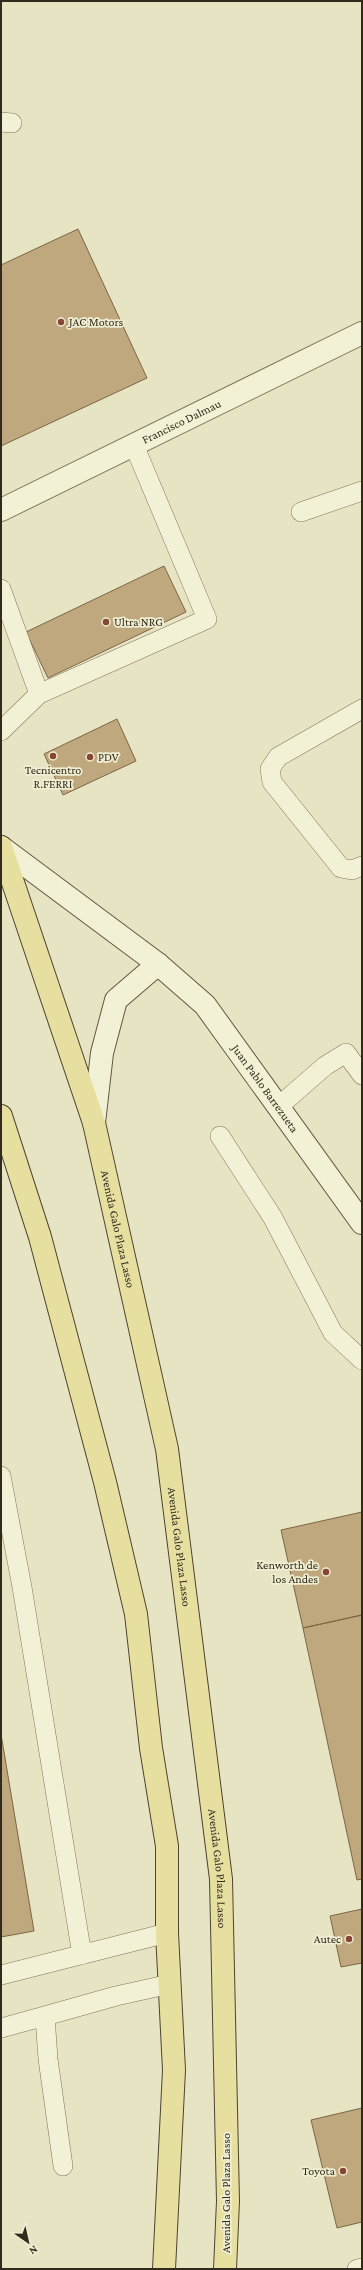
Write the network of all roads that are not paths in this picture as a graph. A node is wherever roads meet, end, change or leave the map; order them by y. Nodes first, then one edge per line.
1 (362, 333) edge
2 (134, 445) junction
3 (362, 491) edge
4 (1, 510) edge
5 (301, 512) dead end
6 (1, 589) edge
7 (39, 694) junction
8 (362, 709) edge
9 (1, 731) edge
10 (1, 847) edge
11 (362, 866) edge
12 (158, 964) junction
13 (362, 1075) edge
14 (278, 1107) junction
15 (1, 1116) edge
16 (94, 1123) junction
17 (220, 1136) dead end
18 (362, 1223) edge
19 (362, 1360) edge
20 (1, 1476) edge
21 (167, 1933) junction
22 (82, 1955) junction
23 (1, 1975) edge
24 (170, 1984) junction
25 (45, 2016) junction
26 (1, 2028) edge
27 (63, 2166) dead end
28 (362, 2268) edge
29 (164, 2269) edge
30 (225, 2269) edge
31 (357, 2269) edge

1 - 2 main road, Francisco Dalmau
2 - 4 main road, Francisco Dalmau
2 - 7 lane
3 - 5 lane
6 - 7 lane
7 - 9 lane
8 - 11 lane
10 - 12 main road, Juan Pablo Barrezueta
10 - 16 main road, Avenida Galo Plaza Lasso
12 - 14 main road, Juan Pablo Barrezueta
12 - 16 main road
13 - 14 lane
14 - 18 main road, Juan Pablo Barrezueta
15 - 21 main road
16 - 30 main road, Avenida Galo Plaza Lasso
17 - 19 lane
20 - 22 lane
21 - 22 lane
21 - 24 main road
22 - 23 lane
24 - 25 lane
24 - 29 main road
25 - 26 lane
25 - 27 lane
28 - 31 lane

